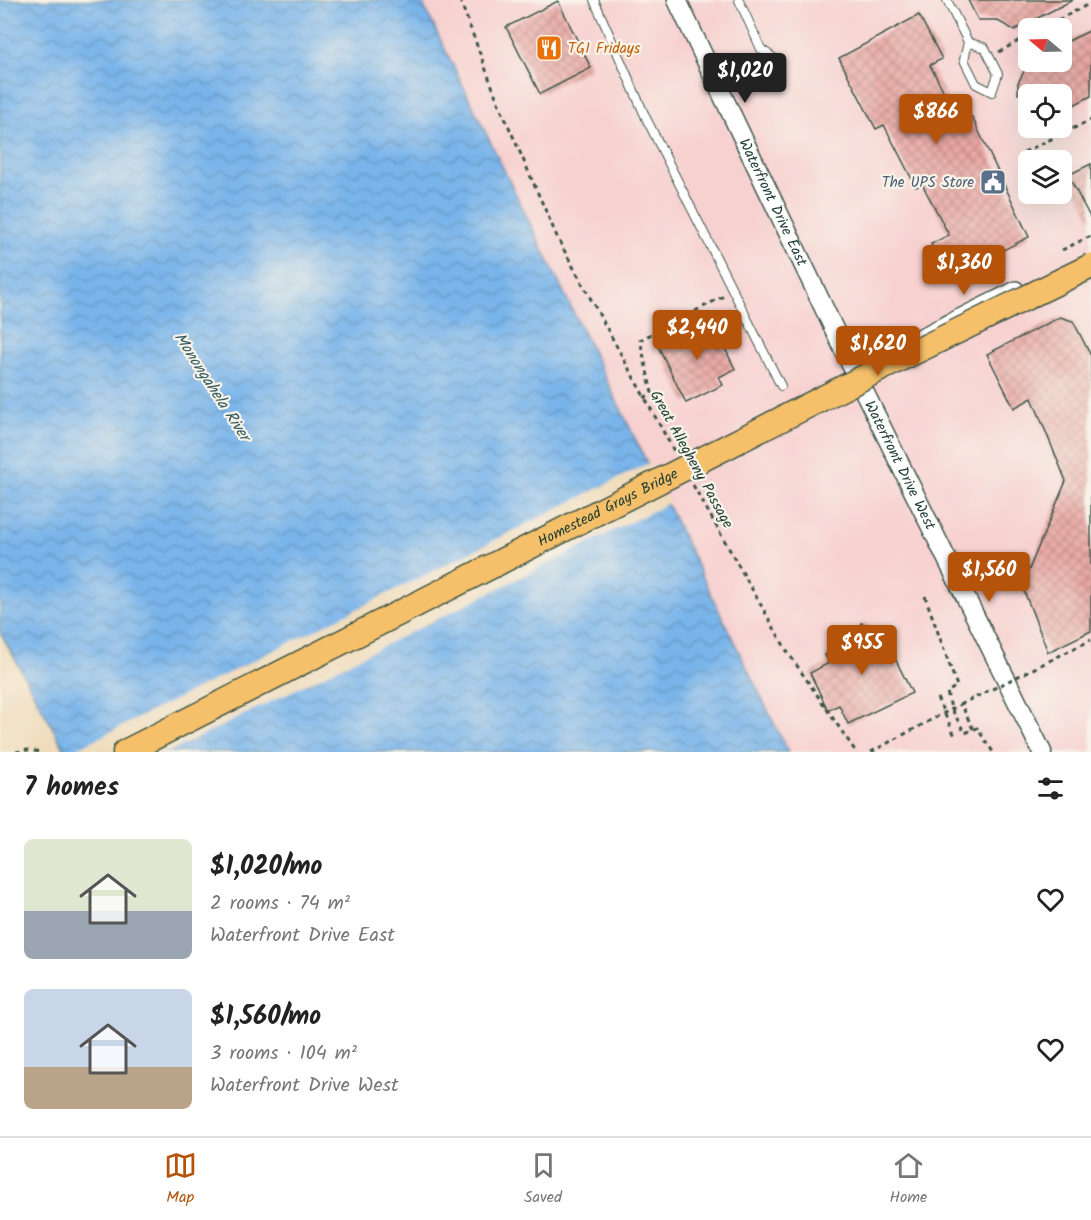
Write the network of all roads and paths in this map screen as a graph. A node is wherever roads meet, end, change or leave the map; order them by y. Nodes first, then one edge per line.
1 (460, 0) edge
2 (594, 0) edge
3 (677, 0) edge
4 (739, 0) edge
5 (947, 0) edge
6 (1091, 3) edge
7 (1062, 18) edge
8 (1018, 41) edge
9 (968, 42) junction
10 (1006, 48) dead end
11 (778, 61) dead end
12 (1091, 120) edge
13 (1028, 150) edge
14 (1091, 236) edge
15 (1062, 250) dead end
16 (1091, 253) edge
17 (1091, 266) edge
18 (733, 291) junction
19 (854, 371) junction
20 (781, 386) dead end
21 (644, 398) junction
22 (677, 457) dead end
23 (688, 477) dead end
24 (925, 596) dead end
25 (1091, 639) edge
26 (937, 698) dead end
27 (961, 704) junction
28 (951, 708) junction
29 (942, 713) junction
30 (973, 729) junction
31 (956, 738) dead end
32 (16, 752) edge
33 (40, 752) edge
34 (125, 752) edge
35 (856, 752) edge
36 (871, 752) edge
37 (993, 752) edge
38 (1042, 752) edge

1 - 21 path, Great Allegheny Passage
2 - 18 lane
3 - 19 street, Waterfront Drive East
4 - 11 lane
5 - 9 lane
6 - 7 path
8 - 10 path
9 - 9 lane
12 - 13 path
14 - 15 path
16 - 19 street
17 - 34 main road, Homestead Grays Bridge, bridge
18 - 20 lane
18 - 21 path
19 - 38 street, Waterfront Drive West
21 - 22 path, Great Allegheny Passage
23 - 35 path, Great Allegheny Passage
24 - 28 path
25 - 27 path, bridge
26 - 29 path
27 - 28 path
27 - 30 path
28 - 29 path
28 - 30 path
29 - 31 path
29 - 36 path
30 - 37 path
32 - 33 path

